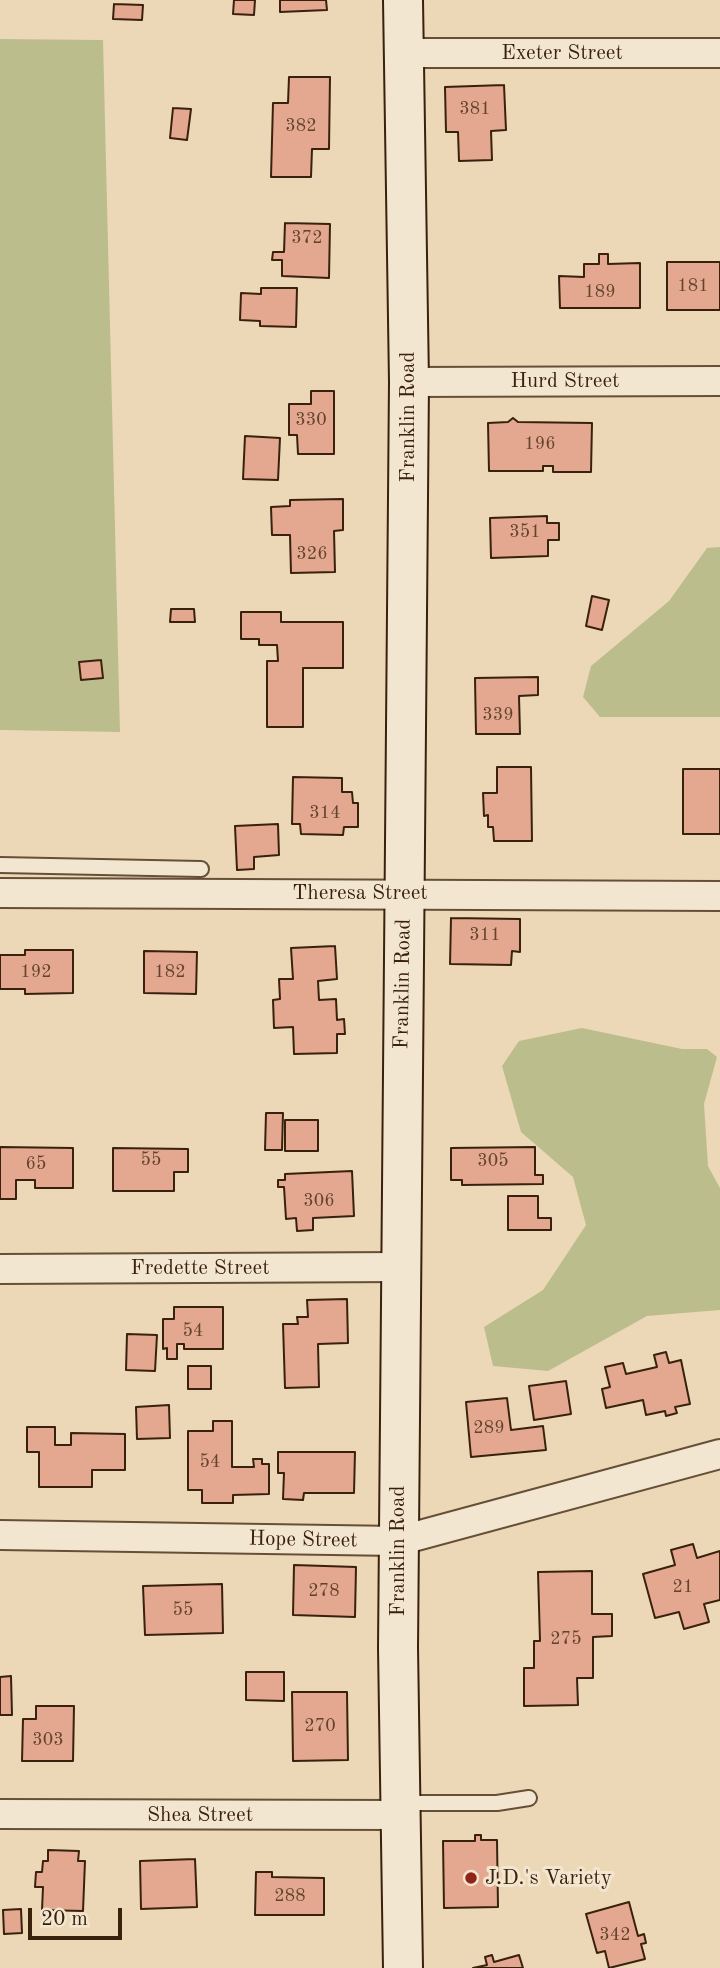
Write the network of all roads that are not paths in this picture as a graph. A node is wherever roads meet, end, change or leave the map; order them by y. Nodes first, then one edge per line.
1 (404, 0) edge
2 (404, 53) junction
3 (720, 53) edge
4 (720, 381) edge
5 (409, 382) junction
6 (0, 865) edge
7 (201, 869) dead end
8 (0, 893) edge
9 (404, 893) junction
10 (720, 896) edge
11 (401, 1267) junction
12 (0, 1269) edge
13 (720, 1454) edge
14 (0, 1535) edge
15 (398, 1541) junction
16 (529, 1798) dead end
17 (400, 1809) junction
18 (0, 1814) edge
19 (403, 1968) edge

1 - 2 main road, Franklin Road
2 - 3 street, Exeter Street
2 - 5 main road, Franklin Road
4 - 5 street, Hurd Street
5 - 9 main road, Franklin Road
6 - 7 lane
8 - 9 street, Theresa Street
9 - 10 street, Theresa Street
9 - 11 main road, Franklin Road
11 - 12 street, Fredette Street
11 - 15 main road, Franklin Road
13 - 15 street, Hope Street
14 - 15 street, Hope Street
15 - 17 main road, Franklin Road
16 - 17 lane
17 - 18 street, Shea Street
17 - 19 main road, Franklin Road

